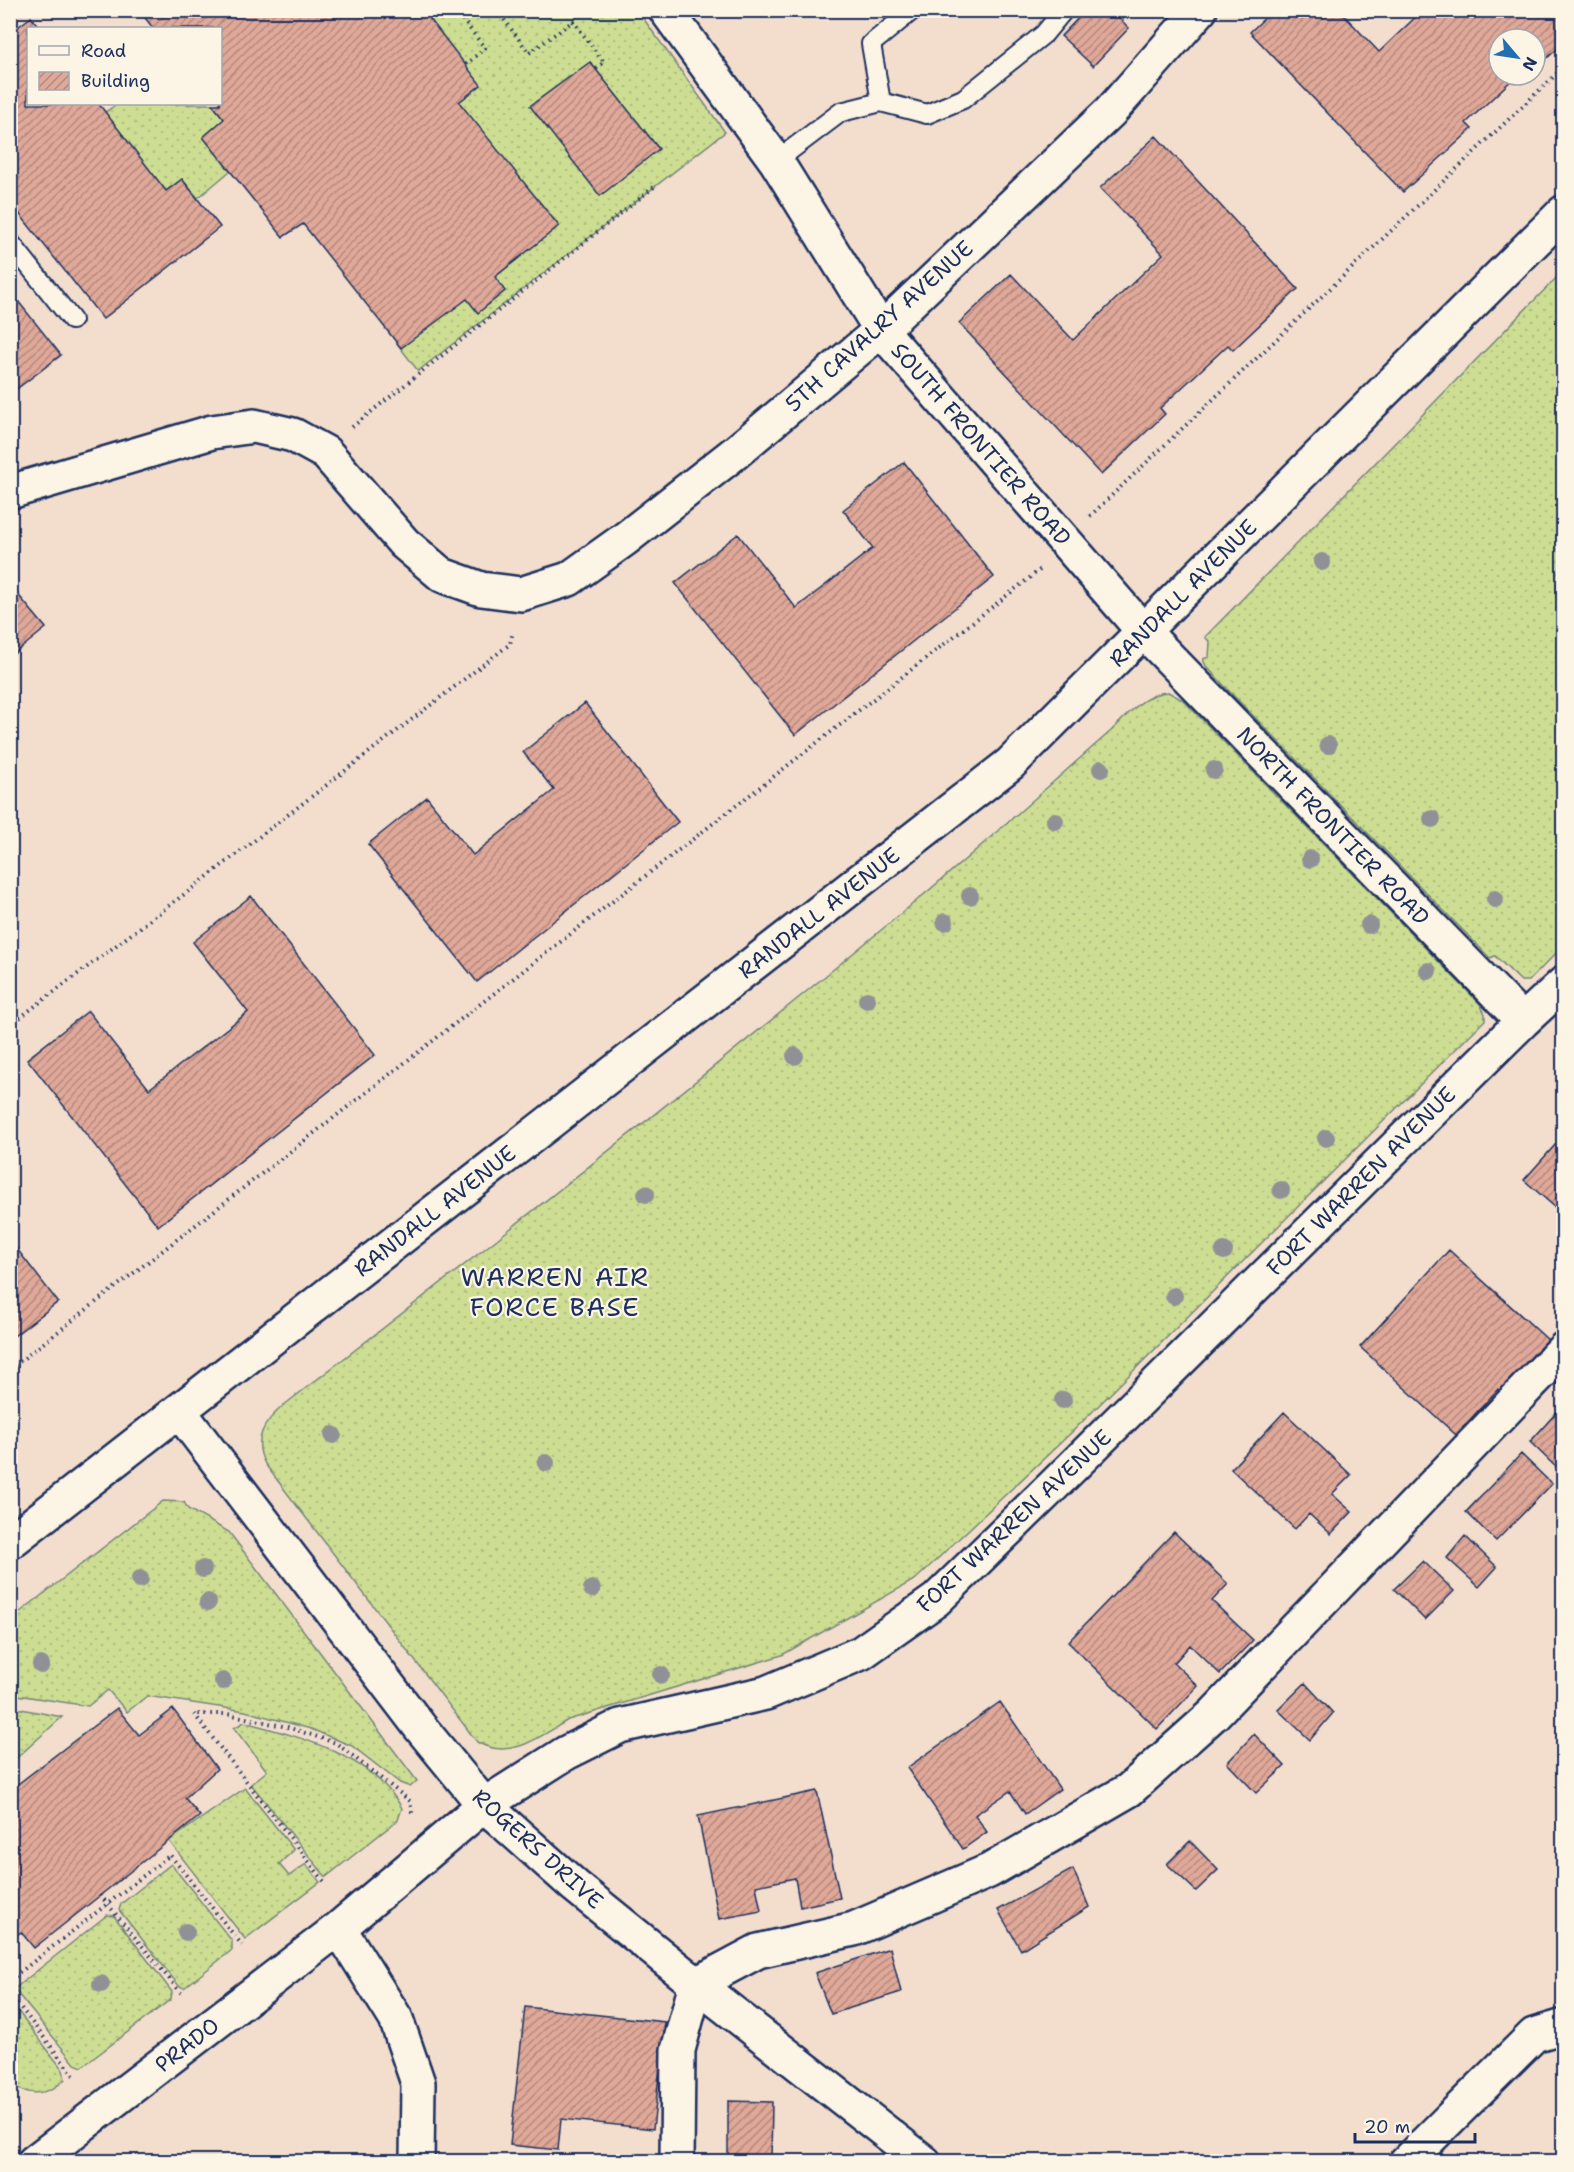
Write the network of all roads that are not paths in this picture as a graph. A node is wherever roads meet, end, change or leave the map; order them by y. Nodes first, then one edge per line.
1 (666, 10) edge
2 (913, 10) edge
3 (1064, 10) edge
4 (1200, 10) edge
5 (881, 102) junction
6 (776, 161) junction
7 (1563, 212) edge
8 (10, 242) edge
9 (72, 320) dead end
10 (881, 330) junction
11 (10, 492) edge
12 (1144, 632) junction
13 (1563, 983) edge
14 (1522, 1021) junction
15 (1563, 1349) edge
16 (179, 1411) junction
17 (10, 1542) edge
18 (484, 1805) junction
19 (339, 1928) junction
20 (696, 1984) junction
21 (1563, 2026) edge
22 (34, 2162) edge
23 (417, 2162) edge
24 (677, 2162) edge
25 (924, 2162) edge
26 (1406, 2162) edge

1 - 6 street, SOUTH FRONTIER ROAD
2 - 5 lane
3 - 5 lane
4 - 10 street, 5TH CAVALRY AVENUE
5 - 6 lane
6 - 10 street, SOUTH FRONTIER ROAD
7 - 12 street, RANDALL AVENUE
8 - 9 lane
10 - 11 street, 5TH CAVALRY AVENUE
10 - 12 street, SOUTH FRONTIER ROAD
12 - 14 street, NORTH FRONTIER ROAD
12 - 16 street, RANDALL AVENUE
13 - 14 street, FORT WARREN AVENUE
14 - 18 street, FORT WARREN AVENUE
15 - 20 street
16 - 17 street, RANDALL AVENUE
16 - 18 street, ROGERS DRIVE
18 - 19 street, FORT WARREN AVENUE
18 - 20 street, ROGERS DRIVE
19 - 22 street, PRADO
19 - 23 street
20 - 24 street
20 - 25 street, ROGERS DRIVE
21 - 26 street

